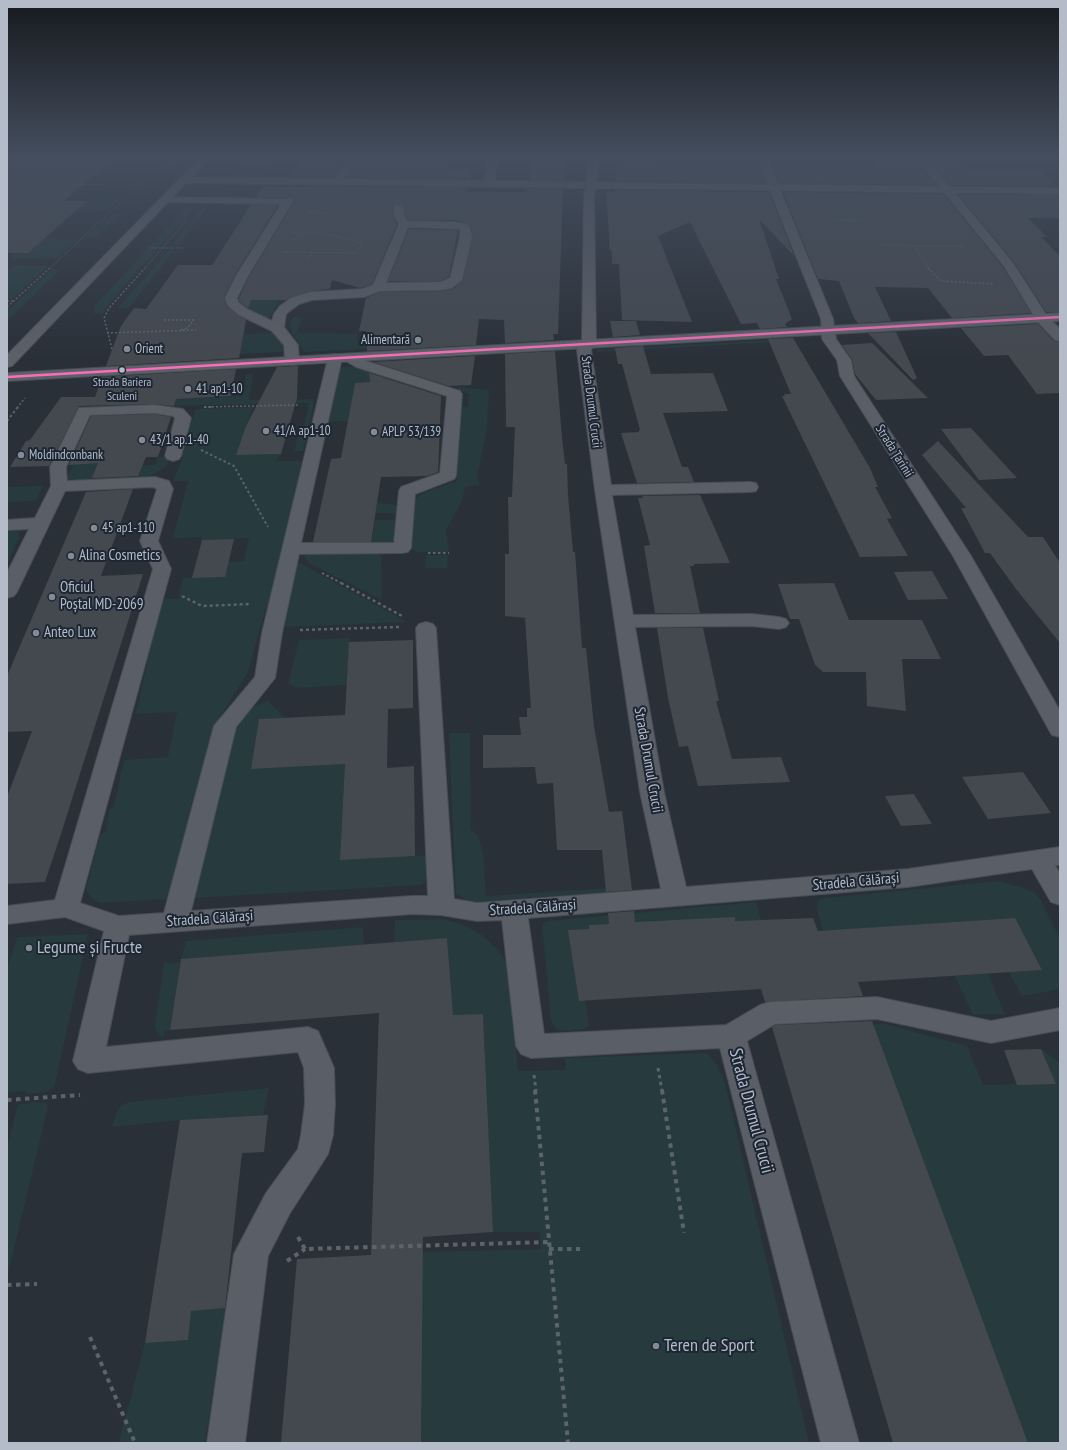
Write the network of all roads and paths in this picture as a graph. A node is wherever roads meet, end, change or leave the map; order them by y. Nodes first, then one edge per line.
1 (95, 226) edge
2 (139, 226) edge
3 (273, 226) edge
4 (403, 226) edge
5 (458, 226) edge
6 (590, 226) edge
7 (790, 226) edge
8 (976, 226) edge
9 (294, 233) dead end
10 (323, 233) junction
11 (331, 233) dead end
12 (879, 245) dead end
13 (915, 246) junction
14 (968, 246) dead end
15 (163, 248) dead end
16 (183, 248) dead end
17 (258, 252) junction
18 (287, 252) junction
19 (312, 253) junction
20 (285, 255) dead end
21 (308, 261) dead end
22 (378, 287) junction
23 (1026, 293) junction
24 (7, 301) edge
25 (14, 301) junction
26 (7, 307) edge
27 (1060, 317) edge
28 (1042, 318) junction
29 (164, 320) dead end
30 (277, 328) junction
31 (828, 329) junction
32 (196, 330) dead end
33 (175, 331) junction
34 (107, 334) dead end
35 (1060, 337) edge
36 (589, 342) junction
37 (342, 357) junction
38 (292, 360) junction
39 (7, 363) edge
40 (7, 377) edge
41 (20, 403) dead end
42 (296, 411) dead end
43 (178, 412) junction
44 (7, 421) edge
45 (177, 440) junction
46 (174, 456) dead end
47 (59, 486) junction
48 (750, 487) dead end
49 (603, 490) junction
50 (40, 523) junction
51 (7, 524) edge
52 (291, 553) junction
53 (7, 592) edge
54 (154, 596) junction
55 (279, 603) junction
56 (624, 621) junction
57 (779, 624) dead end
58 (424, 627) junction
59 (273, 630) junction
60 (1060, 730) edge
61 (1049, 857) edge
62 (1060, 896) edge
63 (676, 897) junction
64 (441, 906) junction
65 (66, 908) junction
66 (514, 910) junction
67 (7, 915) edge
68 (175, 922) junction
69 (118, 926) junction
70 (1060, 1019) edge
71 (732, 1036) junction
72 (653, 1040) junction
73 (531, 1046) junction
74 (80, 1095) dead end
75 (7, 1100) edge
76 (278, 1203) junction
77 (684, 1233) dead end
78 (548, 1242) junction
79 (549, 1249) junction
80 (580, 1249) dead end
81 (37, 1284) dead end
82 (7, 1285) edge
83 (90, 1337) dead end
84 (135, 1443) edge
85 (226, 1443) edge
86 (568, 1443) edge
87 (840, 1443) edge

1 - 25 path
2 - 39 main road
3 - 17 street
4 - 22 street
5 - 22 street
6 - 36 street, Strada Drumul Crucii
7 - 31 street, Strada Țarinii
8 - 23 street
9 - 10 path
10 - 11 path
10 - 19 path
12 - 13 path
13 - 14 path
13 - 23 path
15 - 16 path
17 - 18 path
17 - 30 street
18 - 19 path
18 - 20 path
19 - 21 path
22 - 30 street
23 - 28 street
24 - 25 path
25 - 26 path
27 - 28 main road
28 - 31 main road
28 - 35 street
29 - 33 path
30 - 38 street
31 - 36 main road
31 - 60 street, Strada Țarinii
32 - 33 path
33 - 34 path
36 - 37 main road
36 - 49 street, Strada Drumul Crucii
37 - 38 main road
37 - 52 street
37 - 52 street
38 - 40 main road
41 - 44 path
42 - 43 path
43 - 45 street
43 - 47 street
45 - 46 street
45 - 52 path
47 - 50 street
47 - 54 street
48 - 49 street
49 - 56 street, Strada Drumul Crucii
50 - 51 street
50 - 53 street
52 - 55 street
52 - 58 path
54 - 55 path
54 - 65 street
55 - 59 street
56 - 57 street
56 - 63 street, Strada Drumul Crucii
58 - 59 path
58 - 64 street
59 - 68 street
61 - 62 street
61 - 63 street, Stradela Călărași
63 - 66 street, Stradela Călărași
64 - 66 street, Stradela Călărași
64 - 68 street, Stradela Călărași
65 - 67 street, Stradela Călărași
65 - 69 street, Stradela Călărași
66 - 73 street
68 - 69 street, Stradela Călărași
69 - 76 street
70 - 71 street
71 - 72 street, Strada Drumul Crucii
71 - 87 street, Strada Drumul Crucii
72 - 73 street, Strada Drumul Crucii
72 - 77 path
73 - 78 path
74 - 75 path
76 - 78 path
76 - 85 street
78 - 79 path
79 - 80 path
79 - 86 path
81 - 82 path
83 - 84 path

